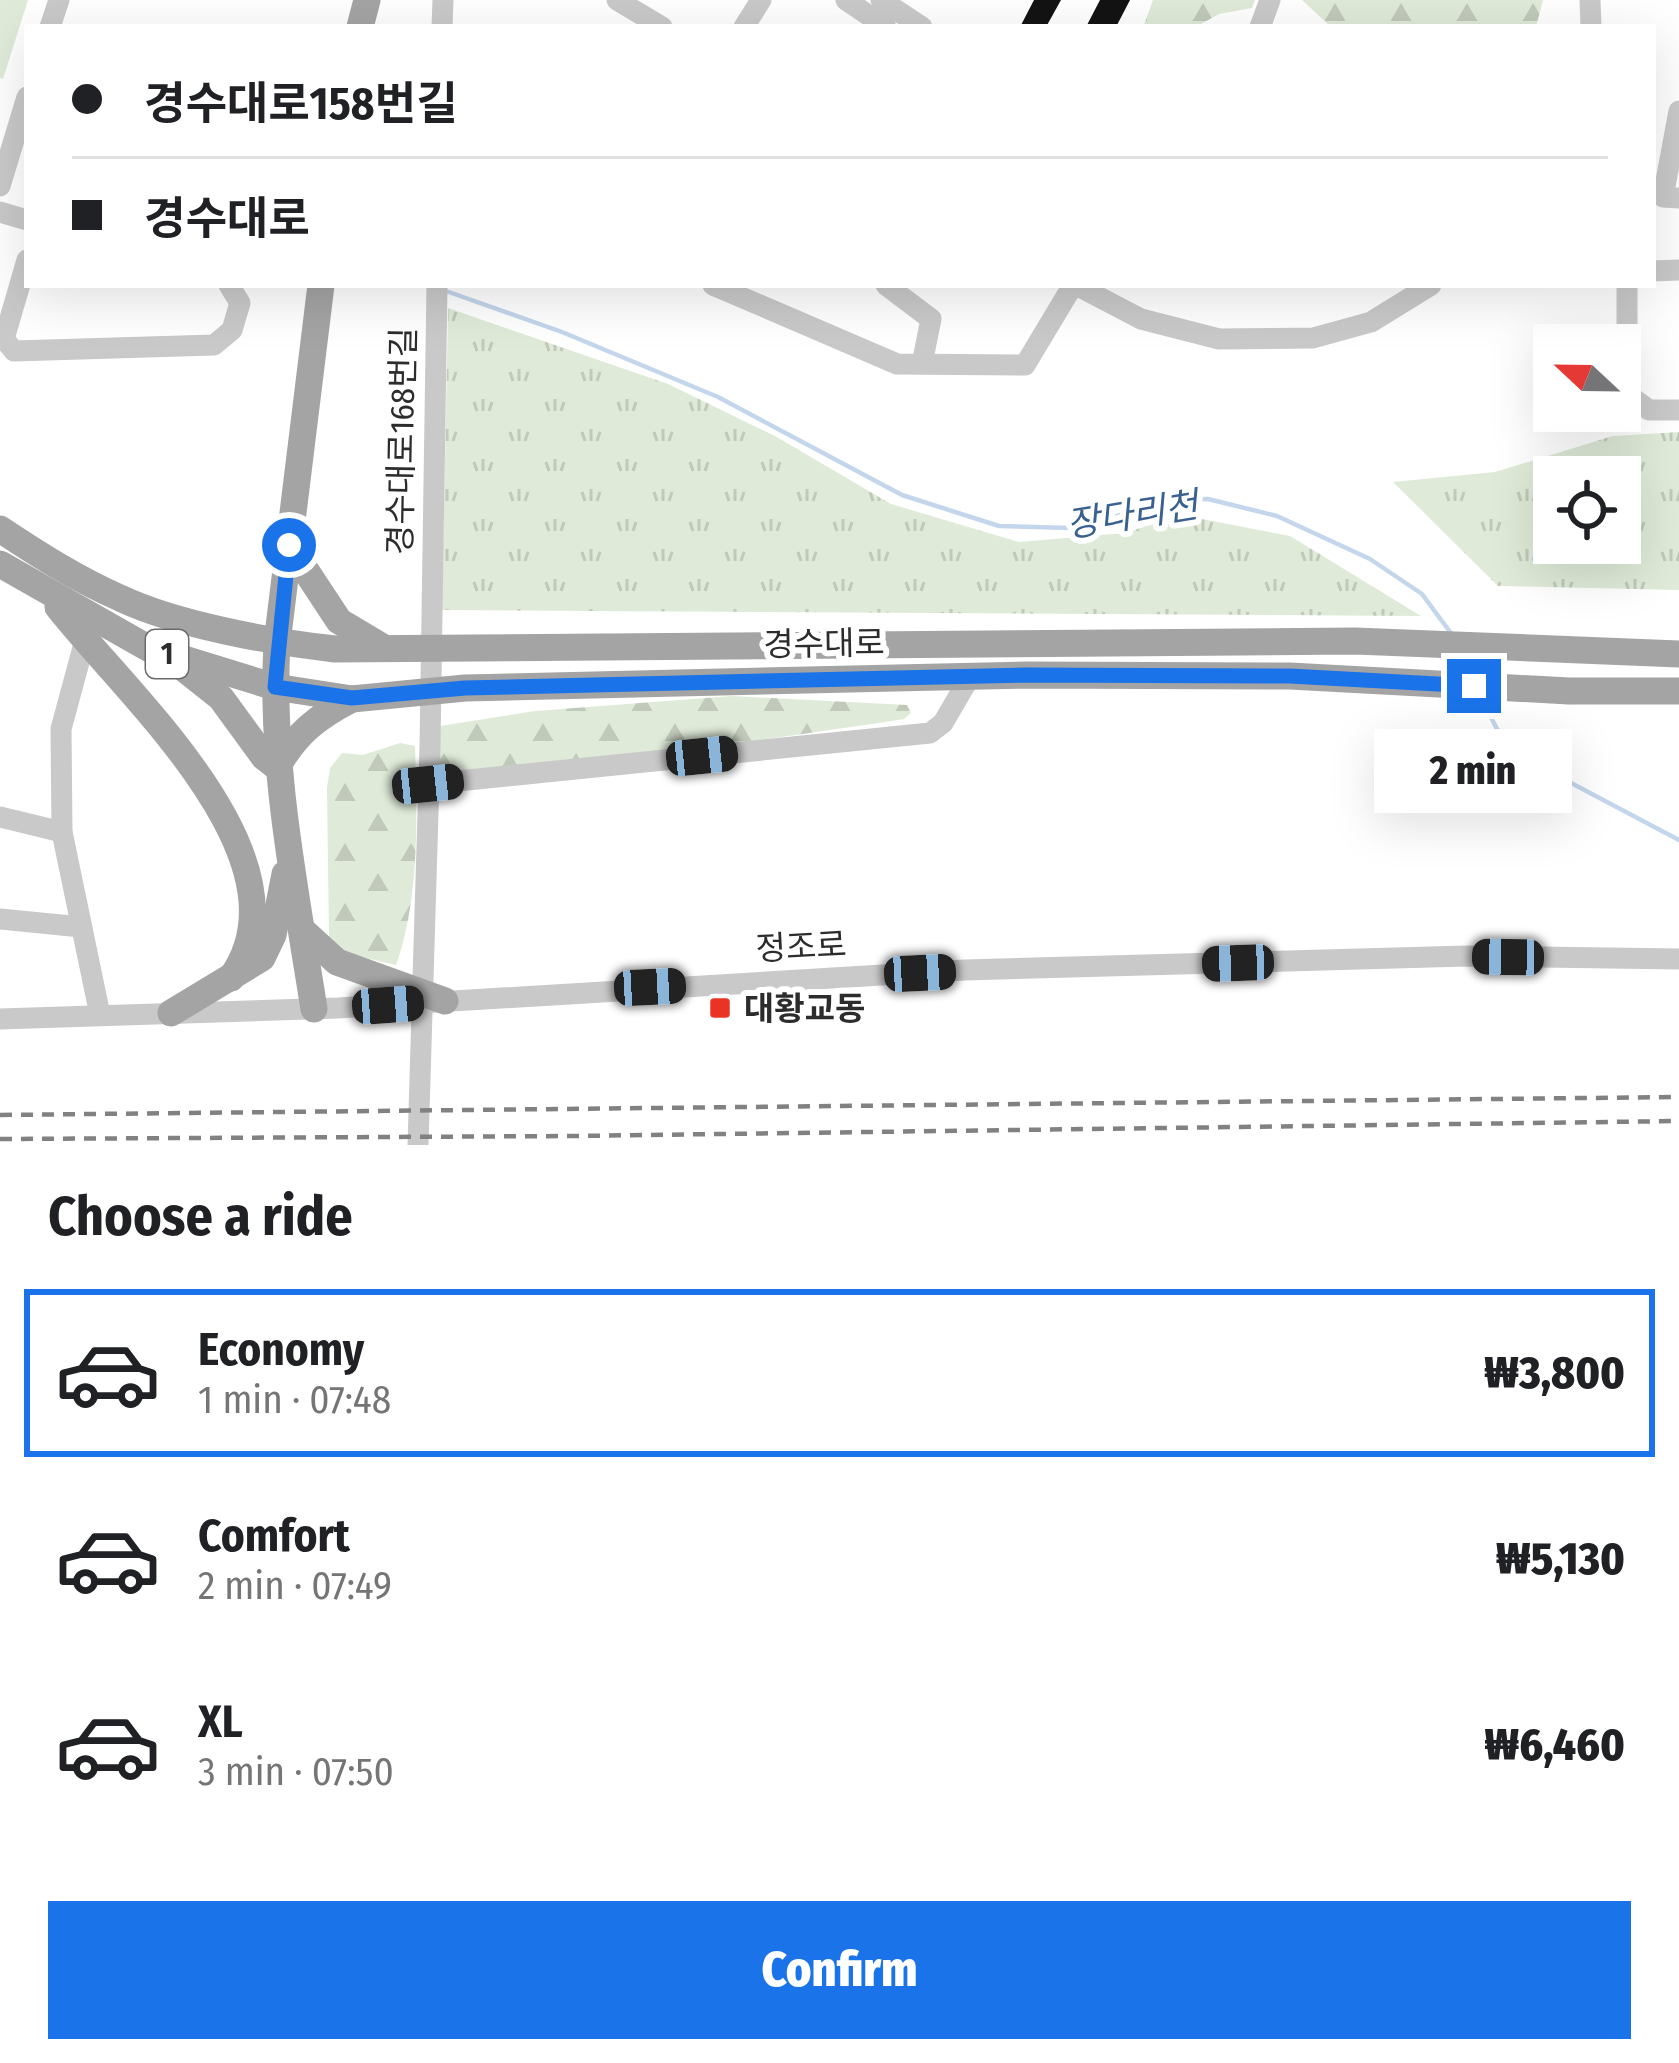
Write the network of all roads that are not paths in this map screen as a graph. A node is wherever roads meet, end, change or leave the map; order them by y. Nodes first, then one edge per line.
1 (617, 0) edge
2 (846, 0) edge
3 (881, 0) edge
4 (657, 24) edge
5 (882, 24) edge
6 (917, 24) edge
7 (24, 107) edge
8 (1679, 113) edge
9 (0, 186) edge
10 (1679, 198) edge
11 (24, 270) edge
12 (231, 288) edge
13 (321, 288) edge
14 (437, 288) edge
15 (720, 288) edge
16 (890, 288) edge
17 (1072, 288) edge
18 (1080, 288) edge
19 (1426, 288) edge
20 (1627, 288) edge
21 (922, 364) junction
22 (1679, 410) edge
23 (0, 529) edge
24 (289, 545) junction
25 (1, 568) edge
26 (47, 592) junction
27 (85, 640) junction
28 (277, 643) junction
29 (385, 649) junction
30 (163, 652) junction
31 (1679, 654) edge
32 (970, 675) junction
33 (275, 687) junction
34 (1679, 691) edge
35 (352, 698) junction
36 (277, 767) junction
37 (428, 784) junction
38 (0, 817) edge
39 (62, 832) junction
40 (290, 853) junction
41 (0, 919) edge
42 (81, 927) junction
43 (302, 930) junction
44 (1679, 959) edge
45 (230, 978) junction
46 (445, 1001) junction
47 (314, 1009) junction
48 (171, 1013) junction
49 (100, 1016) junction
50 (0, 1019) edge
51 (418, 1145) edge

1 - 4 street
2 - 5 street
3 - 6 street
7 - 9 street
8 - 10 street
11 - 12 street
13 - 24 main road
14 - 37 street, 경수대로168번길
15 - 21 street
16 - 21 street
17 - 21 street
18 - 19 street
20 - 22 street
23 - 28 main road, 경수대로 / 1
24 - 28 main road
24 - 29 main road
25 - 26 main road, 경수대로 / 1
26 - 27 main road
26 - 30 main road, 경수대로 / 1
27 - 39 street
27 - 45 main road
28 - 29 main road, 경수대로 / 1
28 - 33 main road
29 - 31 main road, 경수대로 / 1
30 - 33 main road, 경수대로 / 1
30 - 36 main road
32 - 34 main road, 경수대로 / 1
32 - 35 main road, 경수대로 / 1
32 - 37 street
33 - 35 main road, 경수대로 / 1
33 - 36 main road
35 - 36 main road
36 - 40 main road
37 - 51 street, 경수대로168번길
38 - 39 street
39 - 42 street
40 - 43 main road
40 - 45 main road
41 - 42 street
42 - 49 street
43 - 46 main road
43 - 47 main road
44 - 46 street, 정조로
45 - 48 main road
46 - 47 street, 정조로
47 - 48 street, 정조로
48 - 49 street, 정조로
49 - 50 street, 정조로

